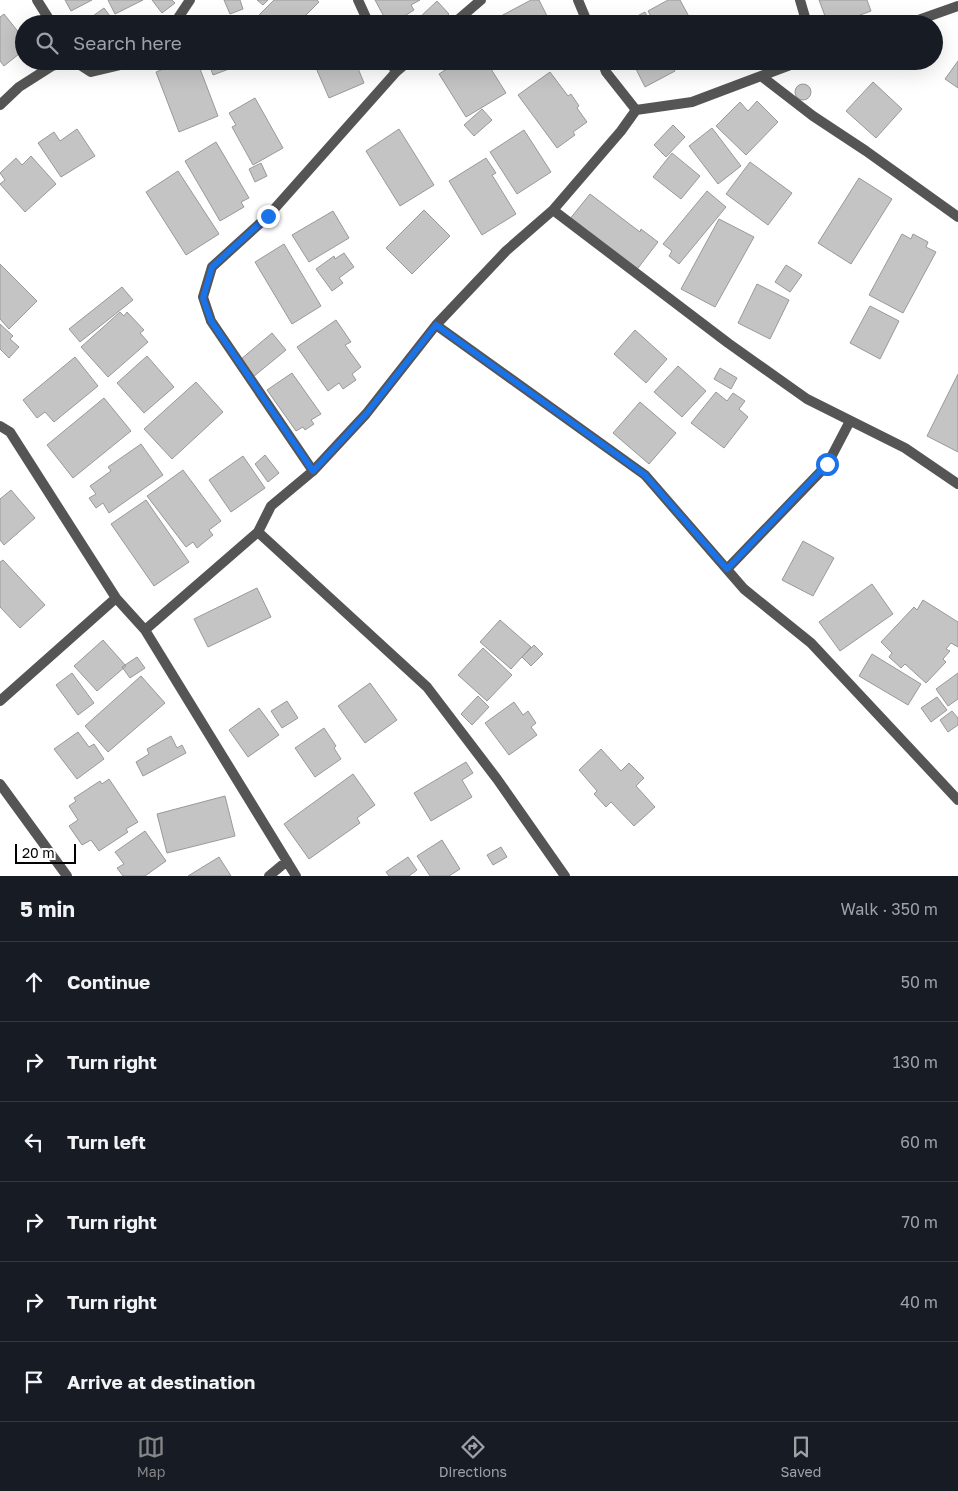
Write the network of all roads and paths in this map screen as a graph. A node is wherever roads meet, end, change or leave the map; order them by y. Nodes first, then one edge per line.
1 (37, 0) edge
2 (190, 0) edge
3 (358, 0) edge
4 (481, 0) edge
5 (578, 0) edge
6 (800, 0) edge
7 (958, 6) edge
8 (46, 15) edge
9 (180, 15) edge
10 (365, 15) edge
11 (464, 15) edge
12 (584, 15) edge
13 (804, 15) edge
14 (932, 15) edge
15 (46, 70) edge
16 (398, 70) edge
17 (605, 70) edge
18 (777, 70) edge
19 (396, 72) joint
20 (761, 76) junction
21 (0, 105) edge
22 (636, 110) junction
23 (553, 210) junction
24 (958, 217) edge
25 (436, 325) junction
26 (850, 421) junction
27 (0, 426) edge
28 (313, 471) junction
29 (958, 484) edge
30 (258, 532) junction
31 (727, 569) junction
32 (116, 598) junction
33 (145, 630) junction
34 (0, 701) edge
35 (0, 784) edge
36 (958, 800) edge
37 (287, 861) junction
38 (67, 876) edge
39 (269, 876) edge
40 (296, 876) edge
41 (565, 876) edge

1 - 8 street
2 - 9 street
3 - 10 street
4 - 11 street
5 - 12 street
6 - 13 street
7 - 14 street
15 - 21 street
16 - 19 street
17 - 22 street
18 - 20 street
19 - 28 street
20 - 22 street
20 - 24 street
22 - 23 street
23 - 25 street
23 - 26 street
25 - 28 street
25 - 31 street
26 - 29 street
26 - 31 street
27 - 32 street
28 - 30 street
30 - 33 street
30 - 41 street
31 - 36 street
32 - 33 street
32 - 34 street
33 - 37 street
35 - 38 street
37 - 39 street
37 - 40 street

